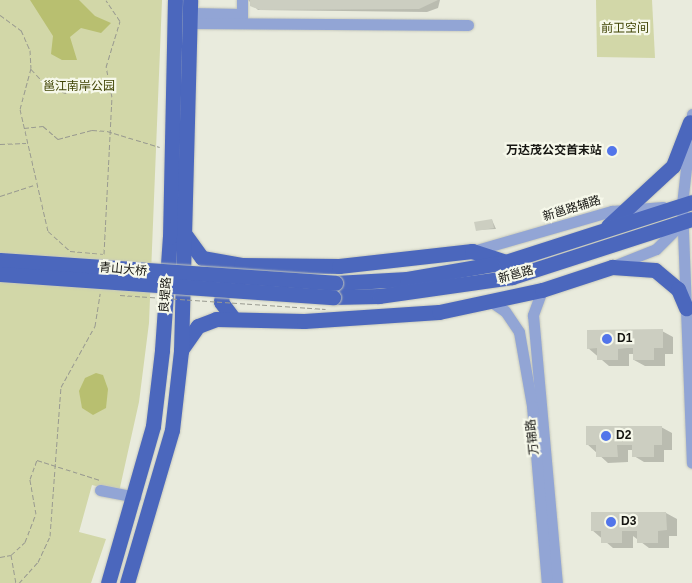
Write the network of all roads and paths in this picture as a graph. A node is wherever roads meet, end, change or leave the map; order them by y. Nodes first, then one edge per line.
1 (106, 0) edge
2 (175, 0) edge
3 (242, 0) edge
4 (190, 12) edge
5 (0, 15) edge
6 (242, 19) junction
7 (468, 25) dead end
8 (31, 68) junction
9 (108, 81) junction
10 (691, 118) edge
11 (23, 128) junction
12 (107, 131) junction
13 (26, 143) junction
14 (0, 144) edge
15 (162, 147) dead end
16 (171, 176) junction
17 (187, 176) junction
18 (34, 184) junction
19 (0, 196) edge
20 (687, 204) edge
21 (630, 210) junction
22 (687, 220) edge
23 (186, 234) junction
24 (598, 234) junction
25 (472, 251) junction
26 (104, 254) junction
27 (0, 260) edge
28 (103, 262) dead end
29 (505, 262) junction
30 (241, 265) junction
31 (612, 267) junction
32 (441, 273) junction
33 (0, 274) edge
34 (100, 289) dead end
35 (425, 290) junction
36 (542, 290) junction
37 (96, 293) dead end
38 (106, 293) dead end
39 (116, 294) dead end
40 (334, 296) junction
41 (490, 301) junction
42 (686, 308) junction
43 (233, 318) junction
44 (181, 351) junction
45 (692, 463) edge
46 (54, 466) junction
47 (100, 490) joint
48 (135, 497) junction
49 (11, 555) junction
50 (0, 557) edge
51 (16, 583) edge
52 (19, 583) edge
53 (108, 583) edge
54 (128, 583) edge
55 (547, 583) edge
56 (557, 583) edge

1 - 9 path
2 - 16 main road, 良堤路
3 - 6 street
4 - 6 street
4 - 17 main road, 良堤路
5 - 8 path
6 - 7 street
8 - 9 path
8 - 11 path
9 - 12 path
10 - 20 street
10 - 21 main road
11 - 12 path
11 - 13 path
12 - 15 path
12 - 26 path
13 - 14 path
13 - 18 path
16 - 17 main road
16 - 48 main road, 良堤路
17 - 23 main road, 良堤路
18 - 19 path
18 - 26 path
20 - 21 street, 新邕路辅路
20 - 22 street
20 - 24 main road, 新邕路
21 - 24 main road
21 - 25 street, 新邕路辅路
22 - 31 street
22 - 35 main road, 新邕路
22 - 42 street
23 - 30 main road
23 - 44 main road, 良堤路
24 - 29 main road, 新邕路
25 - 29 main road
25 - 30 main road
25 - 32 main road
26 - 28 path
27 - 40 main road, 青山大桥, bridge
29 - 32 main road, 新邕路
30 - 43 main road
31 - 36 main road
31 - 42 main road
32 - 40 main road, 新邕路
33 - 40 main road, 青山大桥, bridge
34 - 46 path
35 - 40 main road, 新邕路
35 - 41 main road
36 - 41 main road
36 - 56 street, 万锦路
37 - 38 path
39 - 40 path, bridge
41 - 43 main road
41 - 55 street, 万锦路
42 - 45 street
43 - 44 main road
44 - 54 main road, 良堤路
46 - 47 path
46 - 49 path
46 - 52 path
47 - 48 street
48 - 53 main road, 良堤路
49 - 50 path
49 - 51 path

